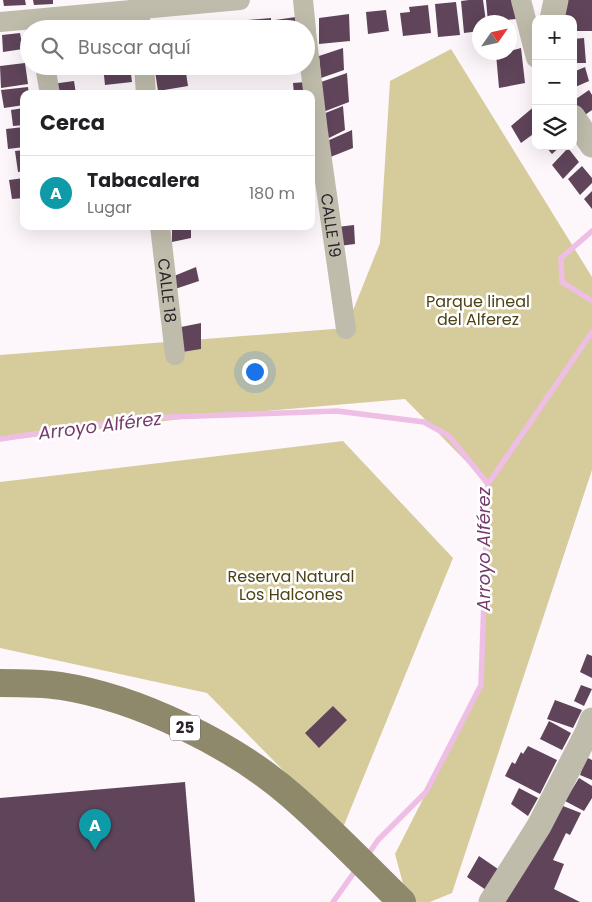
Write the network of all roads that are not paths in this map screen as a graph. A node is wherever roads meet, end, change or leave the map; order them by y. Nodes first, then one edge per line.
1 (240, 0) edge
2 (302, 0) edge
3 (522, 0) edge
4 (556, 0) edge
5 (139, 4) edge
6 (553, 15) edge
7 (57, 20) edge
8 (140, 20) edge
9 (305, 20) edge
10 (0, 22) edge
11 (20, 23) edge
12 (532, 41) edge
13 (47, 75) edge
14 (145, 75) edge
15 (310, 75) edge
16 (49, 90) edge
17 (146, 90) edge
18 (311, 90) edge
19 (577, 123) edge
20 (315, 133) edge
21 (592, 145) edge
22 (160, 230) edge
23 (346, 328) dead end
24 (175, 354) dead end
25 (0, 683) edge
26 (592, 720) edge
27 (402, 902) edge
28 (491, 902) edge

1 - 5 street
2 - 9 street, CALLE 19
3 - 12 street
4 - 6 street
5 - 7 street
5 - 8 street
10 - 11 street
13 - 16 street
14 - 17 street
15 - 18 street, CALLE 19
19 - 21 street
20 - 23 street, CALLE 19
22 - 24 street, CALLE 18
25 - 27 main road, 25
26 - 28 street

